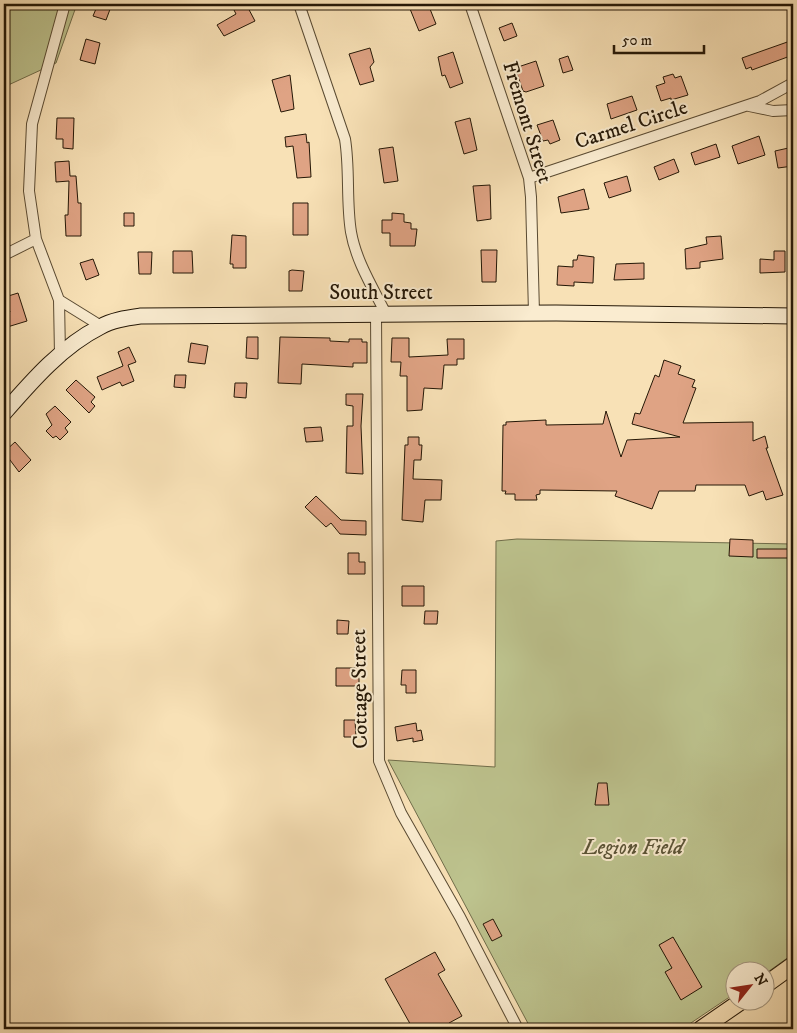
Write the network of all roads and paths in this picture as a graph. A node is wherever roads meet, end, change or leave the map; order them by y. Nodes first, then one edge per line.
1 (65, 4) edge
2 (299, 4) edge
3 (470, 4) edge
4 (793, 84) edge
5 (746, 106) junction
6 (793, 110) edge
7 (529, 178) junction
8 (36, 239) junction
9 (4, 255) edge
10 (59, 300) junction
11 (381, 314) junction
12 (534, 314) junction
13 (793, 316) edge
14 (101, 326) junction
15 (60, 355) junction
16 (4, 413) edge
17 (793, 966) edge
18 (774, 979) edge
19 (4, 984) edge
20 (4, 1000) edge
21 (729, 1010) edge
22 (518, 1029) edge
23 (701, 1029) edge

1 - 8 street
2 - 11 street
3 - 7 street, Fremont Street
4 - 5 street, Carmel Circle
5 - 6 street, Carmel Circle
5 - 7 street, Carmel Circle
7 - 12 street, Fremont Street
8 - 9 street
8 - 10 street
10 - 14 street
10 - 15 street
11 - 12 street, South Street
11 - 14 street, South Street
11 - 22 street, Cottage Street
12 - 13 street, South Street
14 - 15 street, South Street
15 - 16 street, South Street
17 - 18 main road
19 - 20 street
21 - 23 main road

